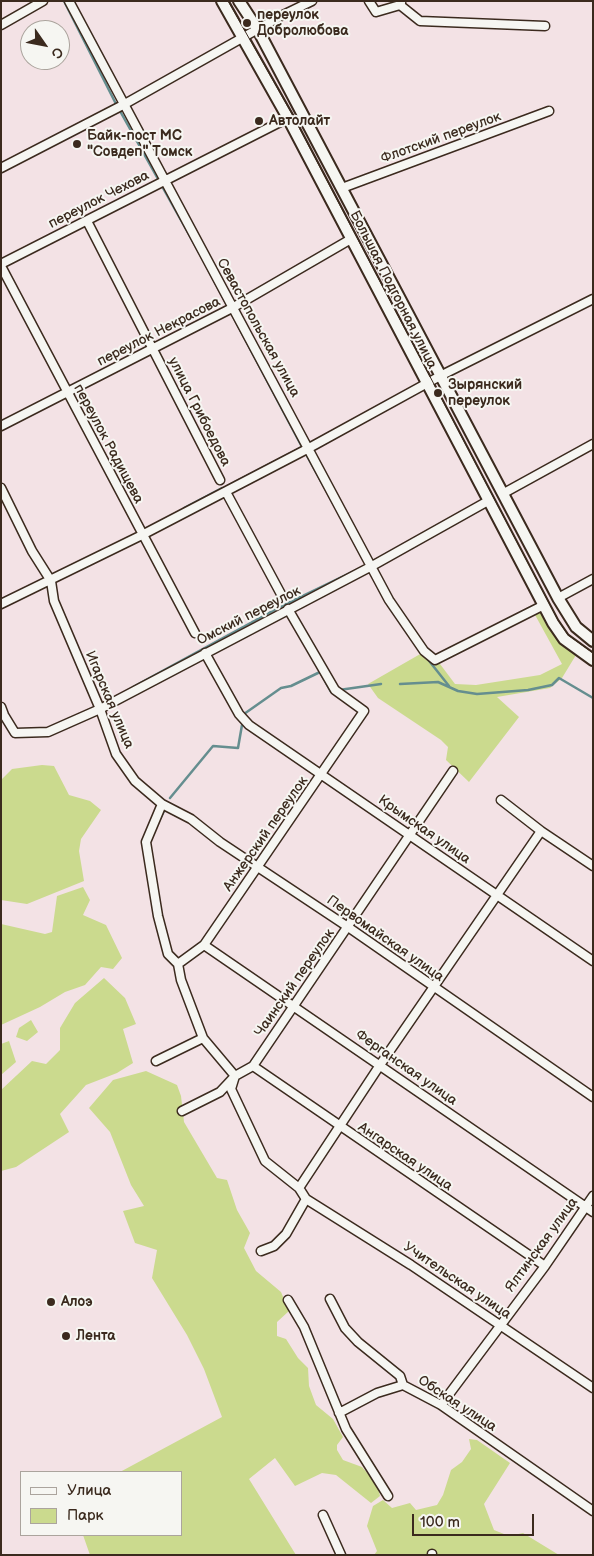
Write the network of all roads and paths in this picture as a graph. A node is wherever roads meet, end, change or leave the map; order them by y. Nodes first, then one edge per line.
1 (43, 1) edge
2 (69, 1) edge
3 (222, 1) edge
4 (239, 1) edge
5 (312, 1) edge
6 (368, 1) edge
7 (401, 3) edge
8 (1, 25) edge
9 (545, 26) dead end
10 (258, 30) junction
11 (244, 38) junction
12 (123, 105) junction
13 (549, 111) dead end
14 (288, 118) junction
15 (1, 168) edge
16 (165, 181) junction
17 (342, 188) junction
18 (87, 221) junction
19 (351, 240) junction
20 (1, 265) edge
21 (593, 299) edge
22 (232, 308) junction
23 (152, 348) junction
24 (442, 375) junction
25 (426, 384) junction
26 (67, 393) junction
27 (1, 426) edge
28 (593, 444) edge
29 (309, 448) junction
30 (220, 480) dead end
31 (1, 488) edge
32 (226, 492) junction
33 (504, 493) junction
34 (488, 501) junction
35 (142, 535) junction
36 (372, 566) junction
37 (593, 579) edge
38 (50, 581) junction
39 (282, 596) dead end
40 (558, 598) junction
41 (1, 604) edge
42 (544, 605) junction
43 (288, 609) junction
44 (194, 633) dead end
45 (593, 641) edge
46 (205, 652) junction
47 (593, 660) edge
48 (1, 707) edge
49 (100, 709) junction
50 (453, 771) dead end
51 (322, 774) junction
52 (500, 800) dead end
53 (162, 804) junction
54 (541, 831) junction
55 (410, 835) junction
56 (593, 866) edge
57 (258, 867) junction
58 (499, 896) junction
59 (348, 927) junction
60 (204, 945) junction
61 (593, 961) edge
62 (178, 964) junction
63 (433, 987) junction
64 (294, 1006) junction
65 (203, 1038) junction
66 (156, 1061) dead end
67 (380, 1065) junction
68 (253, 1066) junction
69 (235, 1076) junction
70 (593, 1097) edge
71 (182, 1111) dead end
72 (339, 1127) junction
73 (299, 1188) junction
74 (593, 1196) edge
75 (306, 1199) junction
76 (585, 1207) junction
77 (593, 1212) edge
78 (262, 1251) dead end
79 (545, 1266) junction
80 (330, 1298) dead end
81 (288, 1300) dead end
82 (499, 1324) junction
83 (403, 1384) junction
84 (593, 1388) edge
85 (441, 1405) junction
86 (339, 1413) junction
87 (388, 1496) dead end
88 (593, 1511) edge
89 (323, 1515) dead end
90 (341, 1555) edge

1 - 8 street
2 - 12 street, Севастопольская улица
3 - 11 main road, Большая Подгорная улица
4 - 10 main road, Большая Подгорная улица
5 - 10 street
6 - 7 street
7 - 9 street
10 - 11 street
10 - 17 main road, Большая Подгорная улица
11 - 12 street
11 - 14 main road, Большая Подгорная улица
12 - 15 street
12 - 16 street, Севастопольская улица
13 - 17 street, Флотский переулок
14 - 16 street, переулок Чехова
14 - 19 main road, Большая Подгорная улица
16 - 18 street, переулок Чехова
16 - 22 street, Севастопольская улица
17 - 24 main road, Большая Подгорная улица
18 - 20 street, переулок Чехова
18 - 23 street, улица Грибоедова
19 - 22 street, переулок Некрасова
19 - 25 main road, Большая Подгорная улица
20 - 26 street, переулок Радищева
21 - 24 street
22 - 23 street, переулок Некрасова
22 - 29 street, Севастопольская улица
23 - 26 street, переулок Некрасова
23 - 30 street, улица Грибоедова
24 - 25 street
24 - 33 main road, Большая Подгорная улица
25 - 29 street
25 - 34 main road, Большая Подгорная улица
26 - 27 street, переулок Некрасова
26 - 35 street, переулок Радищева
28 - 33 street
29 - 32 street
29 - 36 street, Севастопольская улица
31 - 38 street, Игарская улица
32 - 35 street
32 - 39 street
33 - 40 main road, Большая Подгорная улица
34 - 36 street, Омский переулок
34 - 42 main road, Большая Подгорная улица
35 - 38 street
35 - 44 street, переулок Радищева
36 - 42 street, Севастопольская улица
36 - 43 street, Омский переулок
37 - 40 street
38 - 41 street
38 - 49 street, Игарская улица
40 - 45 main road, Большая Подгорная улица
42 - 47 main road, Большая Подгорная улица
43 - 46 street, Омский переулок
43 - 51 street, Анжерский переулок
46 - 49 street, Омский переулок
46 - 51 street, Крымская улица
48 - 49 street, Омский переулок
49 - 53 street, Игарская улица
50 - 55 street, Чаинский переулок
51 - 55 street, Крымская улица
51 - 57 street, Анжерский переулок
52 - 54 street
53 - 57 street, Первомайская улица
53 - 62 street
54 - 56 street
54 - 58 street
55 - 58 street, Крымская улица
55 - 59 street, Чаинский переулок
57 - 59 street, Первомайская улица
57 - 60 street, Анжерский переулок
58 - 61 street, Крымская улица
58 - 63 street
59 - 63 street, Первомайская улица
59 - 64 street, Чаинский переулок
60 - 62 street, Анжерский переулок
60 - 64 street, Ферганская улица
62 - 65 street
63 - 67 street
63 - 70 street, Первомайская улица
64 - 67 street, Ферганская улица
64 - 68 street, Чаинский переулок
65 - 66 street
65 - 69 street
67 - 72 street
67 - 76 street, Ферганская улица
68 - 69 street, Чаинский переулок
68 - 72 street, Ангарская улица
69 - 71 street, Чаинский переулок
69 - 73 street
72 - 73 street
72 - 79 street, Ангарская улица
73 - 75 street
74 - 76 street, Ялтинская улица
75 - 78 street
75 - 82 street, Учительская улица
76 - 77 street, Ферганская улица
76 - 79 street, Ялтинская улица
79 - 82 street, Ялтинская улица
80 - 83 street, Обская улица
81 - 86 street
82 - 84 street, Учительская улица
82 - 85 street, Ялтинская улица
83 - 85 street, Обская улица
83 - 86 street
85 - 88 street, Обская улица
86 - 87 street
89 - 90 street

